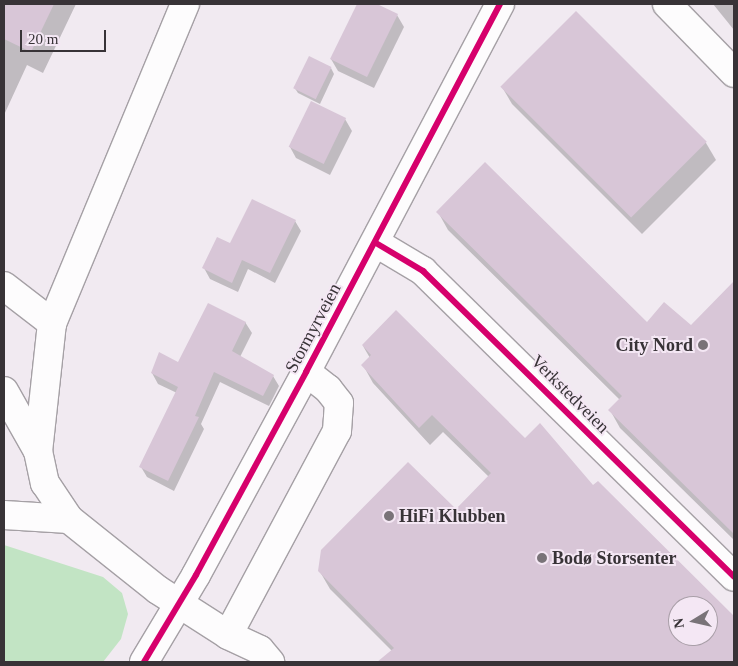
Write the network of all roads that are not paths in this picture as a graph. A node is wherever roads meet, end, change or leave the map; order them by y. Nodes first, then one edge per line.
1 (185, 4) edge
2 (500, 4) edge
3 (667, 4) edge
4 (734, 73) edge
5 (376, 243) junction
6 (4, 286) edge
7 (52, 323) junction
8 (306, 372) junction
9 (4, 391) edge
10 (38, 451) junction
11 (4, 515) edge
12 (70, 519) junction
13 (734, 577) edge
14 (179, 602) junction
15 (228, 635) junction
16 (144, 662) edge
17 (270, 662) edge

1 - 7 street
2 - 5 street, Stormyrveien
3 - 4 street
5 - 8 street, Stormyrveien
5 - 13 street, Verkstedveien
6 - 7 street
7 - 10 street
8 - 14 street, Stormyrveien
8 - 15 street
9 - 10 street
10 - 12 street
11 - 12 street
12 - 14 street
14 - 15 street
14 - 16 street, Stormyrveien
15 - 17 street

